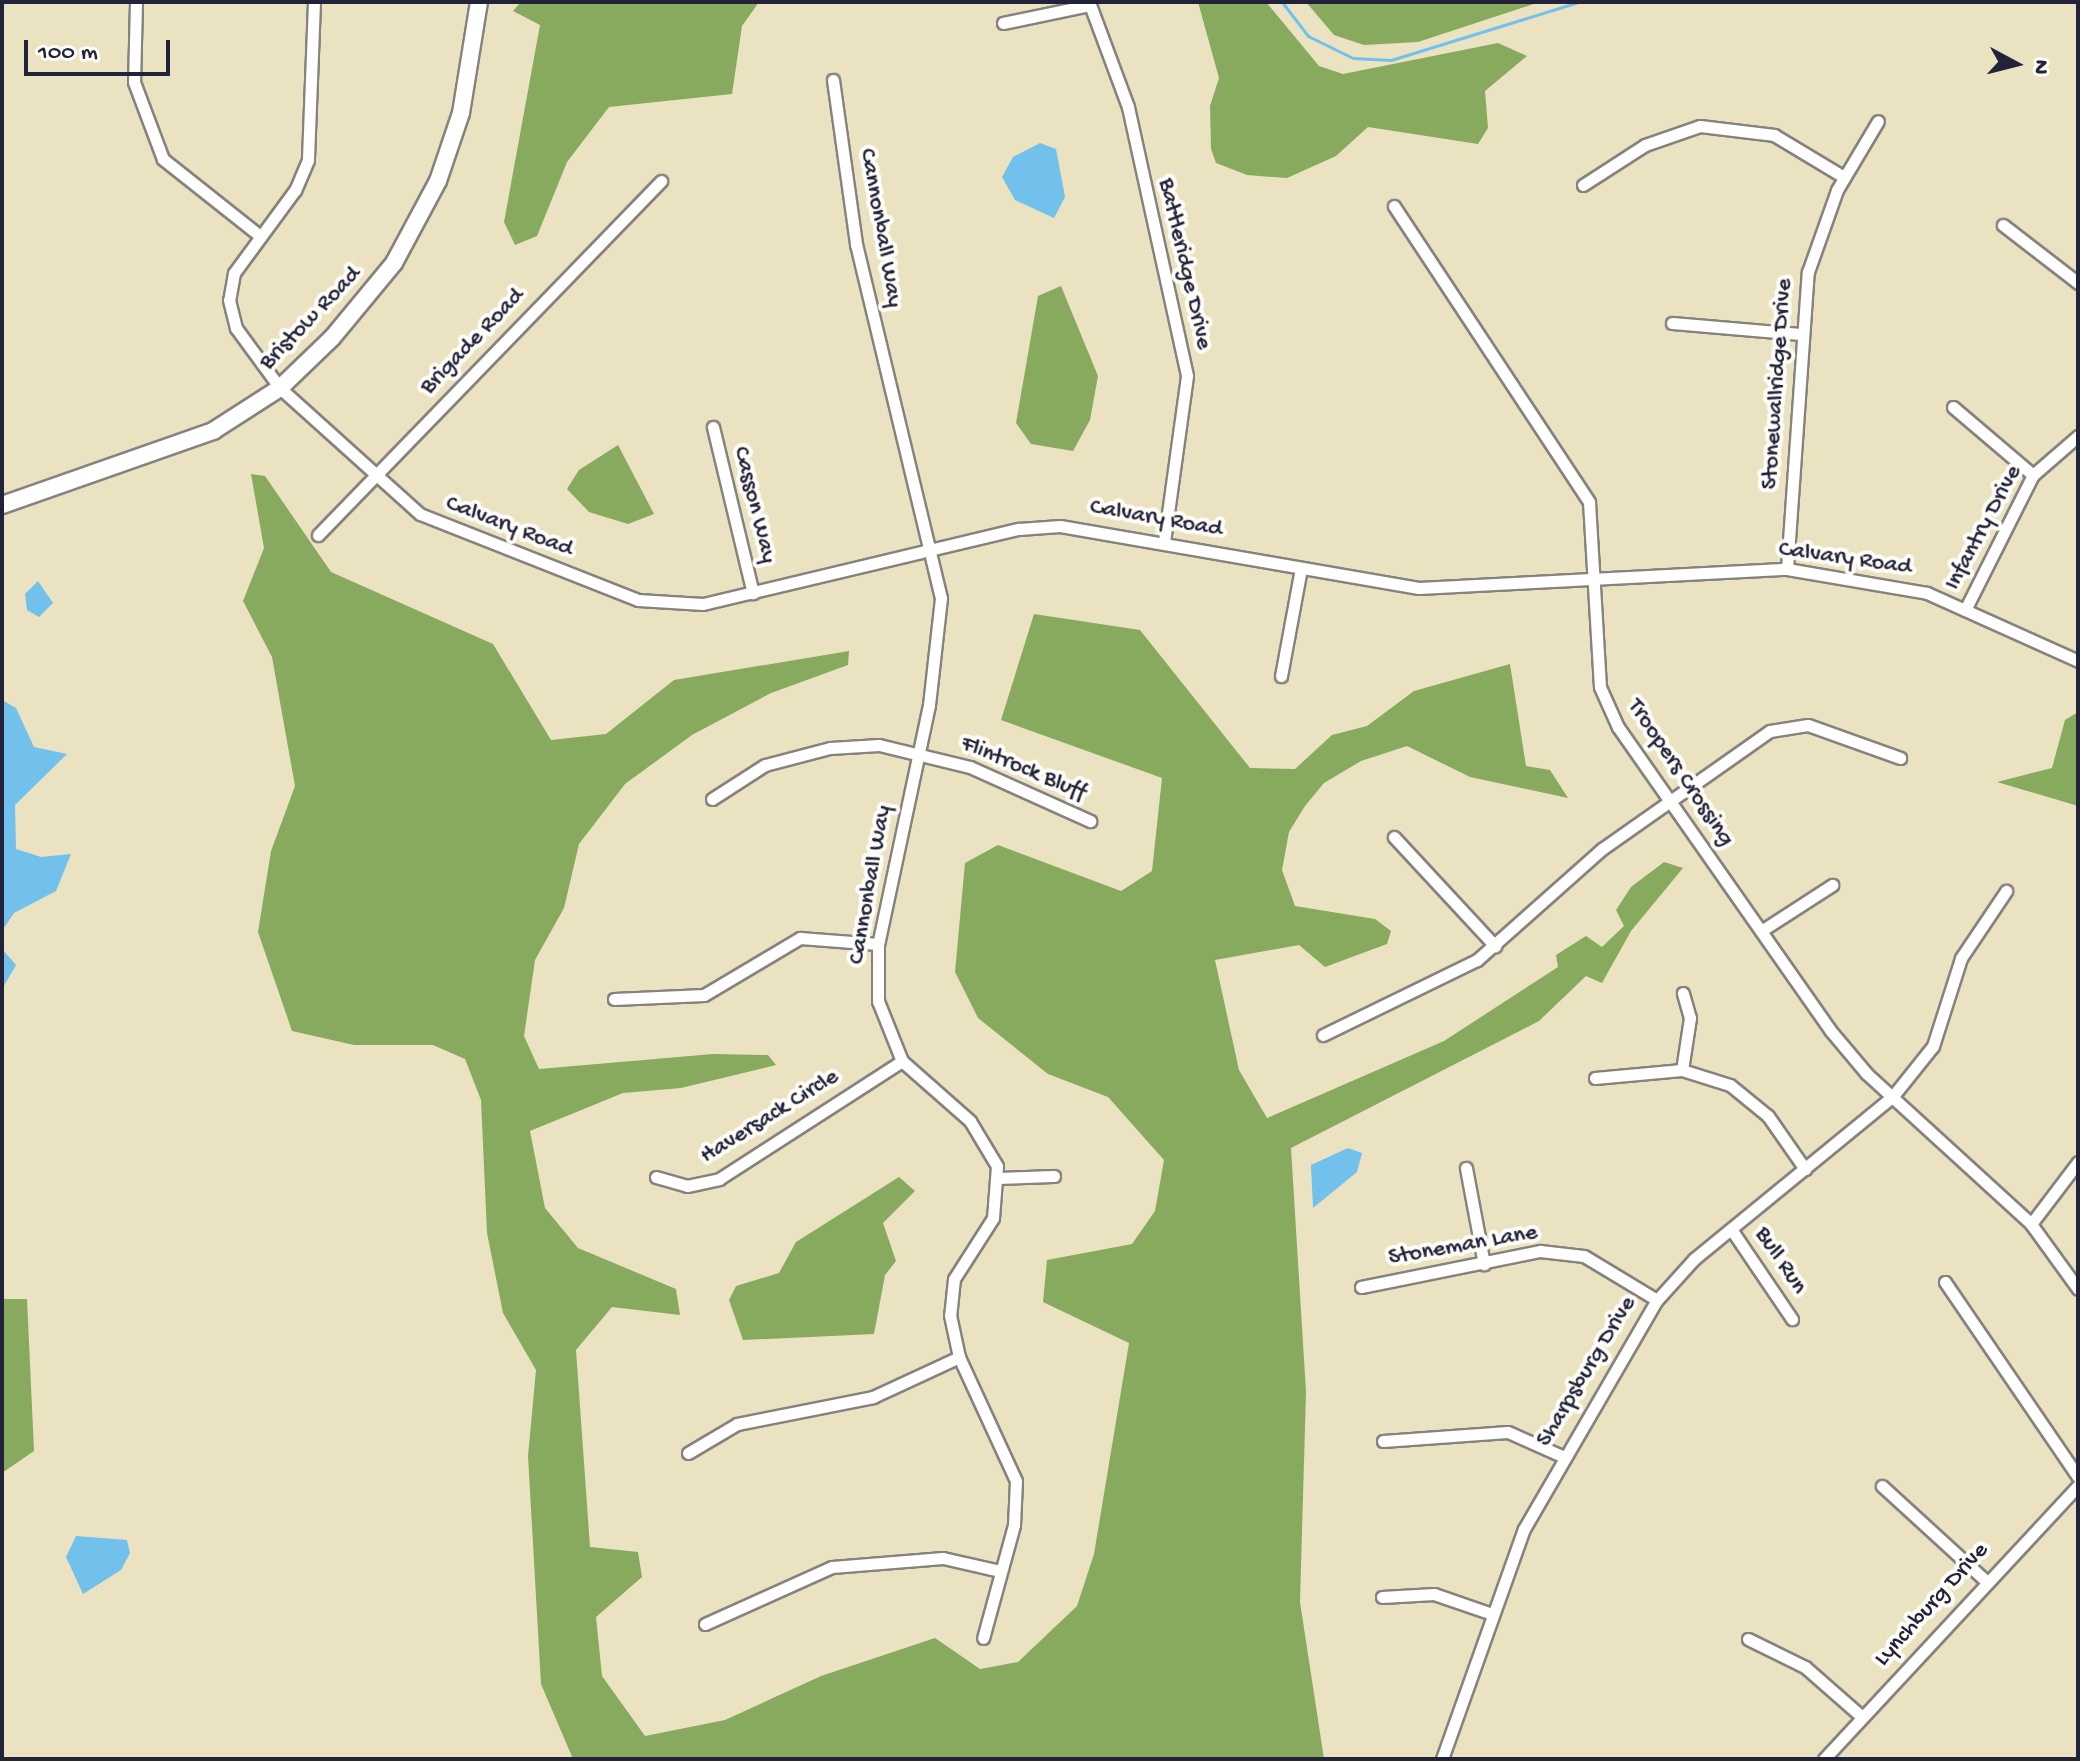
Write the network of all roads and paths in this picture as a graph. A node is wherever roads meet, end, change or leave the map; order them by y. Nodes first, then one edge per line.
1 (136, 2) edge
2 (314, 2) edge
3 (479, 2) edge
4 (1090, 3) edge
5 (1003, 23) dead end
6 (833, 80) dead end
7 (1878, 121) dead end
8 (1844, 177) junction
9 (661, 181) dead end
10 (1583, 185) dead end
11 (1394, 206) dead end
12 (2003, 225) dead end
13 (260, 236) junction
14 (2078, 283) edge
15 (1672, 323) dead end
16 (1801, 334) junction
17 (280, 388) junction
18 (1953, 407) dead end
19 (713, 427) dead end
20 (2078, 436) edge
21 (373, 475) junction
22 (2033, 475) junction
23 (2, 505) edge
24 (318, 535) dead end
25 (1164, 542) junction
26 (930, 551) junction
27 (1301, 568) junction
28 (1787, 569) junction
29 (1595, 579) junction
30 (753, 593) junction
31 (1965, 610) junction
32 (2078, 661) edge
33 (1281, 676) dead end
34 (919, 754) junction
35 (1900, 758) dead end
36 (712, 799) dead end
37 (1669, 801) junction
38 (1090, 821) dead end
39 (1394, 837) dead end
40 (1832, 885) dead end
41 (2006, 891) dead end
42 (1761, 931) junction
43 (878, 944) junction
44 (1495, 946) junction
45 (1683, 993) dead end
46 (614, 999) dead end
47 (1323, 1035) dead end
48 (902, 1061) junction
49 (1682, 1070) junction
50 (1595, 1078) dead end
51 (1893, 1096) junction
52 (2078, 1162) edge
53 (1466, 1168) dead end
54 (1805, 1169) junction
55 (1054, 1176) dead end
56 (656, 1177) dead end
57 (997, 1178) junction
58 (2031, 1224) junction
59 (1731, 1229) junction
60 (1484, 1264) junction
61 (1945, 1282) dead end
62 (1361, 1287) dead end
63 (2078, 1289) edge
64 (1657, 1300) junction
65 (1792, 1319) dead end
66 (959, 1357) junction
67 (1383, 1441) dead end
68 (688, 1453) dead end
69 (1562, 1456) junction
70 (2078, 1477) edge
71 (1882, 1486) dead end
72 (2078, 1486) edge
73 (1000, 1571) junction
74 (1985, 1580) junction
75 (1382, 1597) dead end
76 (1492, 1614) junction
77 (705, 1624) dead end
78 (983, 1638) dead end
79 (1748, 1639) dead end
80 (1861, 1716) junction
81 (1442, 1759) edge
82 (1824, 1759) edge

1 - 13 street
2 - 13 street, Calvary Road
3 - 17 main road, Bristow Road
4 - 5 street
4 - 25 street, Battleridge Drive
6 - 26 street, Cannonball Way
7 - 8 street, Stonewallridge Drive
8 - 10 street
8 - 16 street, Stonewallridge Drive
9 - 21 street, Brigade Road
11 - 29 street, Troopers Crossing
12 - 14 street
13 - 17 street, Calvary Road
15 - 16 street
16 - 28 street, Stonewallridge Drive
17 - 21 street, Calvary Road
17 - 23 main road, Bristow Road
18 - 22 street
19 - 30 street, Casson Way
20 - 22 street, Infantry Drive
21 - 24 street, Brigade Road
21 - 30 street, Calvary Road
22 - 31 street, Infantry Drive
25 - 26 street, Calvary Road
25 - 27 street, Calvary Road
26 - 30 street, Calvary Road
26 - 34 street, Cannonball Way
27 - 29 street, Calvary Road
27 - 33 street
28 - 29 street, Calvary Road
28 - 31 street, Calvary Road
29 - 37 street, Troopers Crossing
31 - 32 street, Calvary Road
34 - 36 street, Flintrock Bluff
34 - 38 street, Flintrock Bluff
34 - 43 street, Cannonball Way
35 - 37 street
37 - 42 street, Troopers Crossing
37 - 44 street
39 - 44 street
40 - 42 street
41 - 51 street, Sharpsburg Drive
42 - 51 street, Troopers Crossing
43 - 46 street
43 - 48 street, Cannonball Way
44 - 47 street
45 - 49 street
48 - 56 street, Haversack Circle
48 - 57 street, Cannonball Way
49 - 50 street
49 - 54 street
51 - 54 street, Sharpsburg Drive
51 - 58 street, Troopers Crossing
52 - 58 street
53 - 60 street
54 - 59 street, Sharpsburg Drive
55 - 57 street
57 - 66 street, Cannonball Way
58 - 63 street, Troopers Crossing
59 - 64 street, Sharpsburg Drive
59 - 65 street, Bull Run
60 - 62 street, Stoneman Lane
60 - 64 street, Stoneman Lane
61 - 70 street
64 - 69 street, Sharpsburg Drive
66 - 68 street
66 - 73 street, Cannonball Way
67 - 69 street
69 - 76 street, Sharpsburg Drive
71 - 74 street
72 - 74 street, Lynchburg Drive
73 - 77 street
73 - 78 street, Cannonball Way
74 - 80 street, Lynchburg Drive
75 - 76 street
76 - 81 street, Sharpsburg Drive
79 - 80 street
80 - 82 street, Lynchburg Drive

